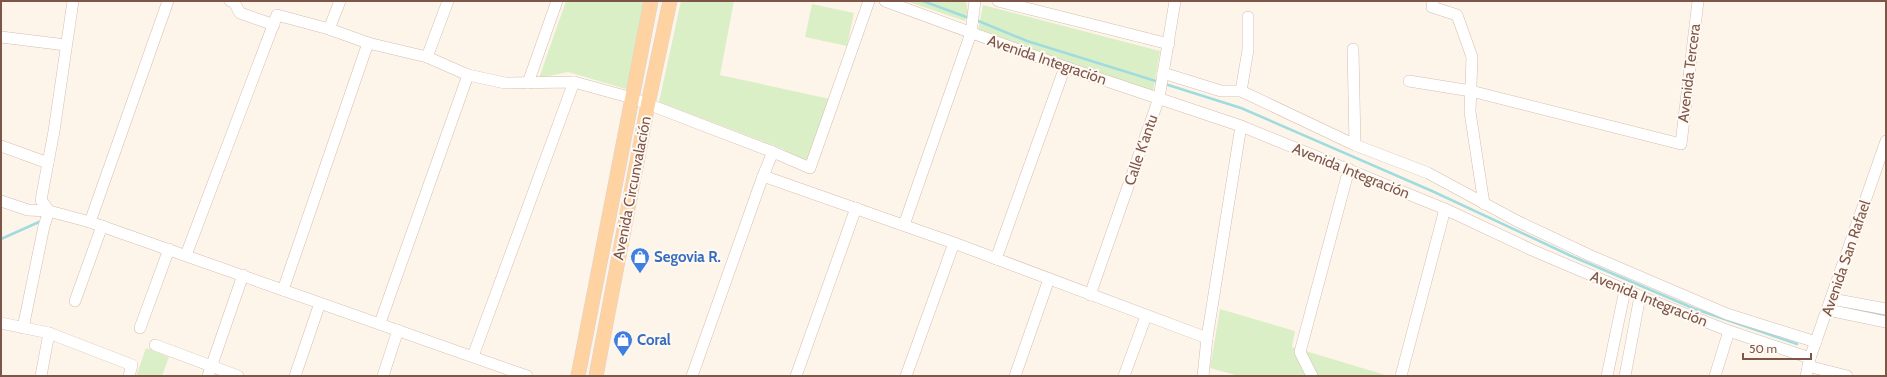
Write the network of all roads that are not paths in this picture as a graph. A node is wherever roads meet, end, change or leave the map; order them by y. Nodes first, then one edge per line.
1 (73, 1) edge
2 (168, 1) edge
3 (233, 1) edge
4 (340, 1) edge
5 (448, 1) edge
6 (557, 1) edge
7 (651, 1) edge
8 (670, 1) edge
9 (869, 1) edge
10 (885, 1) edge
11 (975, 1) edge
12 (998, 1) edge
13 (1175, 1) edge
14 (1433, 1) edge
15 (1698, 1) edge
16 (1248, 17) dead end
17 (274, 25) junction
18 (329, 29) junction
19 (971, 33) junction
20 (1, 37) edge
21 (368, 43) junction
22 (1169, 44) junction
23 (66, 45) junction
24 (1353, 49) dead end
25 (427, 57) junction
26 (1065, 67) junction
27 (468, 75) junction
28 (1409, 81) dead end
29 (574, 82) junction
30 (528, 83) junction
31 (1161, 85) junction
32 (1241, 91) junction
33 (1471, 91) junction
34 (632, 98) junction
35 (648, 104) junction
36 (1241, 126) junction
37 (1886, 141) edge
38 (1355, 145) junction
39 (1, 146) edge
40 (774, 152) junction
41 (48, 163) junction
42 (1349, 169) junction
43 (763, 176) junction
44 (1, 201) edge
45 (1484, 204) junction
46 (856, 208) junction
47 (1445, 209) junction
48 (49, 211) junction
49 (90, 222) junction
50 (904, 225) junction
51 (102, 226) junction
52 (954, 243) junction
53 (169, 249) junction
54 (186, 255) junction
55 (996, 259) junction
56 (243, 275) junction
57 (1049, 279) junction
58 (283, 290) junction
59 (1625, 290) junction
60 (1090, 295) junction
61 (1640, 296) junction
62 (1832, 299) junction
63 (75, 301) dead end
64 (320, 303) junction
65 (1886, 309) edge
66 (1828, 310) junction
67 (1146, 316) junction
68 (1886, 322) edge
69 (1, 323) edge
70 (380, 323) junction
71 (24, 328) junction
72 (140, 328) dead end
73 (398, 330) junction
74 (1729, 331) junction
75 (49, 333) junction
76 (1207, 338) junction
77 (1816, 342) junction
78 (155, 345) dead end
79 (473, 356) junction
80 (1808, 367) edge
81 (210, 371) edge
82 (41, 376) edge
83 (129, 376) edge
84 (238, 376) edge
85 (295, 376) edge
86 (383, 376) edge
87 (527, 376) edge
88 (578, 376) edge
89 (596, 376) edge
90 (692, 376) edge
91 (796, 376) edge
92 (906, 376) edge
93 (1015, 376) edge
94 (1124, 376) edge
95 (1203, 376) edge
96 (1312, 376) edge
97 (1401, 376) edge
98 (1607, 376) edge
99 (1625, 376) edge
100 (1715, 376) edge
101 (1847, 376) edge

1 - 23 street
2 - 49 street
3 - 17 street
4 - 18 street
5 - 25 street
6 - 30 street
7 - 34 main road, Avenida Circunvalación
8 - 35 main road, Avenida Circunvalación
9 - 40 street
10 - 19 street, Avenida Integración
11 - 19 street
12 - 22 street
13 - 22 street, Calle K'antu
14 - 33 street
15 - 33 street, Avenida Tercera
16 - 32 street
17 - 18 street
17 - 54 street
18 - 21 street
19 - 26 street, Avenida Integración
19 - 50 street
20 - 23 street
21 - 25 street
21 - 58 street
22 - 31 street, Calle K'antu
23 - 41 street
24 - 38 street
25 - 27 street
26 - 31 street, Avenida Integración
26 - 55 street
27 - 30 street
27 - 70 street
28 - 33 street
29 - 30 street
29 - 34 street
29 - 79 street
31 - 32 street, Avenida Integración
31 - 36 street, Avenida Integración
31 - 60 street, Calle K'antu
32 - 38 street, Avenida Integración
33 - 45 street
34 - 35 street
34 - 88 main road, Avenida Circunvalación
35 - 40 street
35 - 89 main road, Avenida Circunvalación
36 - 42 street, Avenida Integración
36 - 76 street
37 - 62 street, Avenida San Rafael
38 - 45 street, Avenida Integración
39 - 41 street
40 - 43 street
41 - 48 street
42 - 47 street, Avenida Integración
42 - 96 street
43 - 46 street
43 - 90 street
44 - 48 street
45 - 77 street, Avenida Integración
46 - 50 street
46 - 91 street
47 - 59 street, Avenida Integración
47 - 97 street
48 - 49 street
48 - 71 street
49 - 51 street
50 - 52 street
51 - 53 street
51 - 63 street
52 - 55 street
52 - 92 street
53 - 54 street
53 - 72 street
54 - 56 street
55 - 57 street
56 - 58 street
56 - 81 street
57 - 60 street
57 - 93 street
58 - 64 street
59 - 61 street, Avenida Integración
59 - 98 street
60 - 67 street
61 - 74 street, Avenida Integración
61 - 99 street
62 - 65 street
62 - 66 street, Avenida San Rafael
64 - 70 street
64 - 85 street
66 - 68 street
66 - 77 street, Avenida San Rafael
67 - 76 street
67 - 94 street
69 - 71 street
70 - 73 street
71 - 75 street
73 - 79 street
73 - 86 street
74 - 80 street, Avenida Integración
74 - 100 street
75 - 82 street
75 - 83 street
76 - 95 street
77 - 80 street, Avenida San Rafael
78 - 81 street
79 - 87 street
80 - 101 street, Avenida Integración
81 - 84 street

